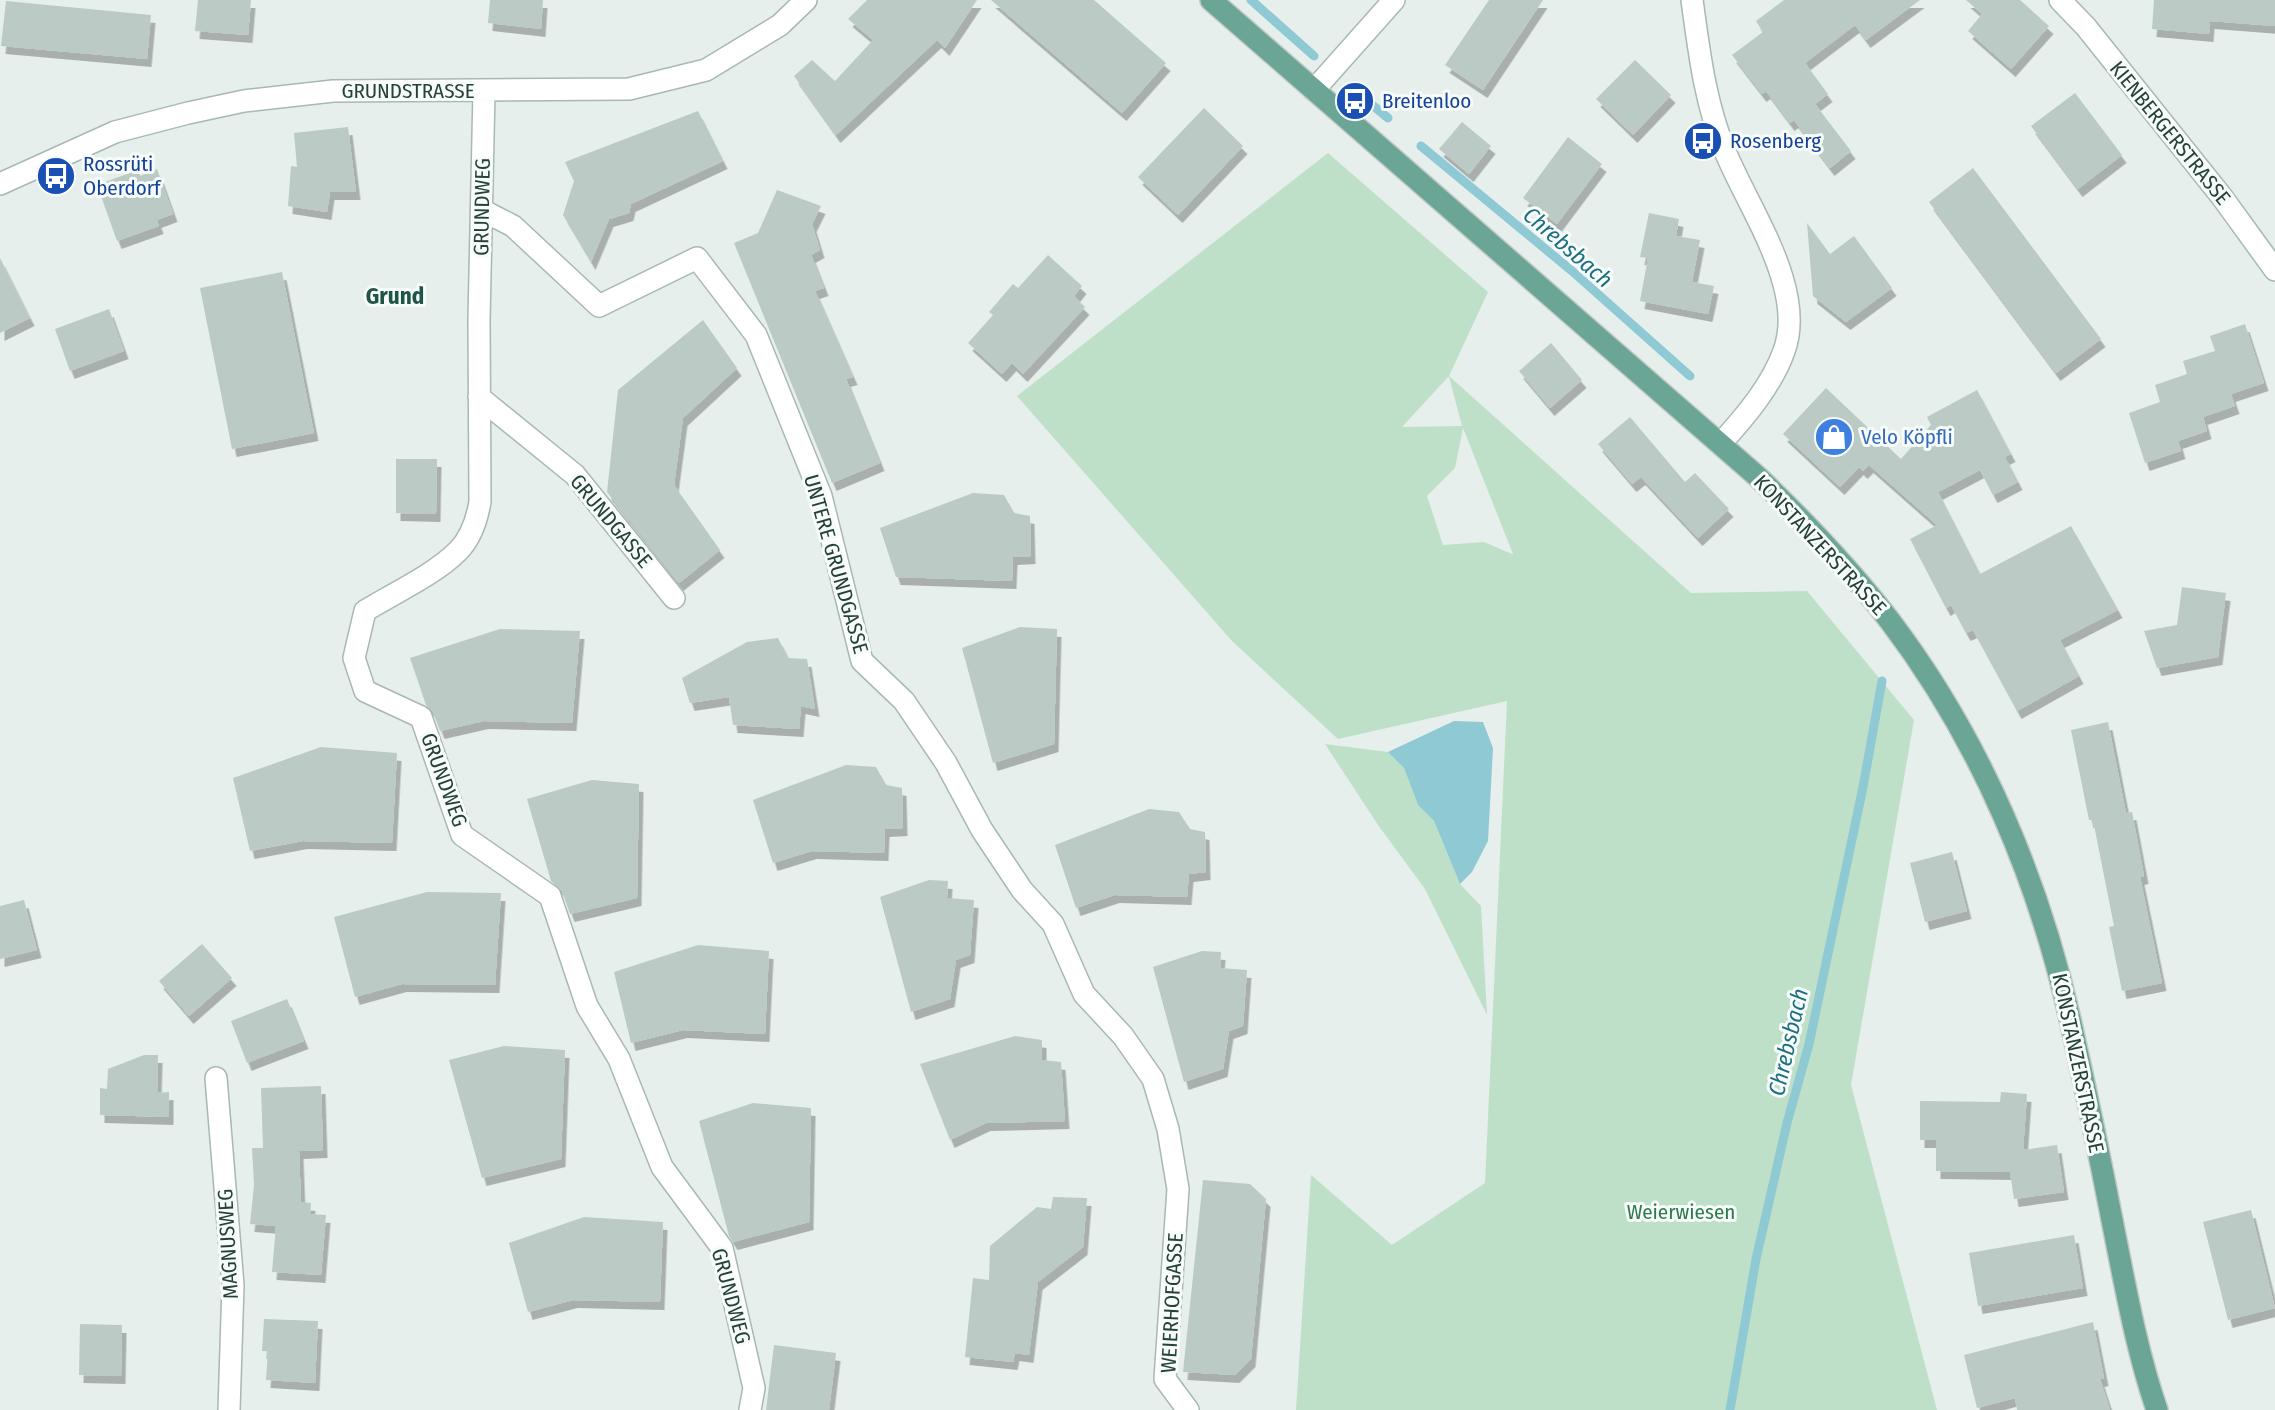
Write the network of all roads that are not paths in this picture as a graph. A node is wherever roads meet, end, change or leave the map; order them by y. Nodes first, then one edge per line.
1 (806, 0) edge
2 (1211, 0) edge
3 (1394, 0) edge
4 (1692, 0) edge
5 (2060, 0) edge
6 (1314, 90) junction
7 (484, 91) junction
8 (0, 184) edge
9 (482, 210) junction
10 (2275, 270) edge
11 (479, 397) junction
12 (1721, 443) junction
13 (674, 598) dead end
14 (216, 1078) dead end
15 (1178, 1189) joint
16 (229, 1410) edge
17 (750, 1410) edge
18 (1188, 1410) edge
19 (2157, 1410) edge

1 - 7 street, GRUNDSTRASSE
2 - 6 main road, KONSTANZERSTRASSE
3 - 6 street
4 - 12 street
5 - 10 street, KIENBERGERSTRASSE
6 - 12 main road, KONSTANZERSTRASSE
7 - 8 street, GRUNDSTRASSE
7 - 9 street, GRUNDWEG
9 - 11 street, GRUNDWEG
9 - 15 street, UNTERE GRUNDGASSE
11 - 13 street, GRUNDGASSE
11 - 17 street, GRUNDWEG
12 - 19 main road, KONSTANZERSTRASSE
14 - 16 street, MAGNUSWEG
15 - 18 street, WEIERHOFGASSE

